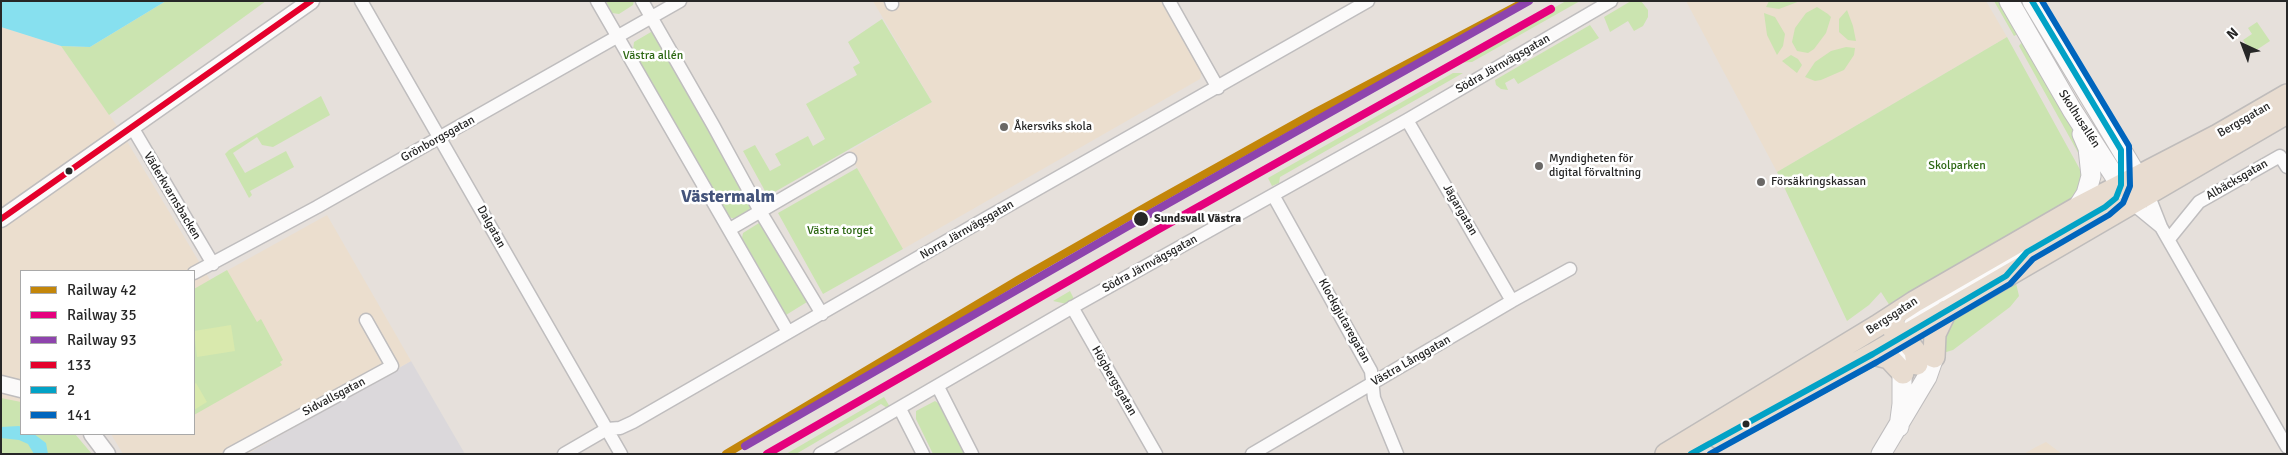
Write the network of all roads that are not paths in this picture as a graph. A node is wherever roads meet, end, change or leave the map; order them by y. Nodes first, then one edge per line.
1 (311, 1) edge
2 (360, 1) edge
3 (597, 1) edge
4 (642, 1) edge
5 (680, 1) edge
6 (1169, 1) edge
7 (1368, 1) edge
8 (1611, 1) edge
9 (2033, 2) edge
10 (2012, 7) edge
11 (650, 17) junction
12 (617, 37) junction
13 (1218, 88) junction
14 (2287, 96) edge
15 (2072, 110) junction
16 (2287, 113) edge
17 (1407, 120) junction
18 (132, 127) junction
19 (440, 137) junction
20 (2121, 150) junction
21 (850, 158) dead end
22 (2156, 167) junction
23 (2287, 167) edge
24 (2135, 190) junction
25 (1273, 195) junction
26 (2077, 208) junction
27 (760, 211) junction
28 (1, 219) edge
29 (2161, 227) junction
30 (730, 229) junction
31 (2168, 239) junction
32 (2009, 247) junction
33 (213, 264) junction
34 (1570, 269) dead end
35 (195, 273) edge
36 (1512, 301) junction
37 (1072, 308) junction
38 (1946, 311) junction
39 (822, 314) junction
40 (366, 320) dead end
41 (1877, 326) junction
42 (788, 332) junction
43 (1906, 336) junction
44 (1873, 354) junction
45 (1918, 364) junction
46 (1373, 383) junction
47 (1, 384) edge
48 (938, 387) junction
49 (20, 389) edge
50 (900, 409) junction
51 (1899, 427) junction
52 (607, 429) junction
53 (93, 435) edge
54 (2287, 447) edge
55 (107, 454) edge
56 (230, 454) edge
57 (564, 454) edge
58 (621, 454) edge
59 (820, 454) edge
60 (923, 454) edge
61 (972, 454) edge
62 (1156, 454) edge
63 (1252, 454) edge
64 (1397, 454) edge
65 (1666, 454) edge
66 (1691, 454) edge
67 (1881, 454) edge

1 - 18 street
2 - 19 street, Dalgatan
3 - 12 street
4 - 11 street
5 - 11 street, Grönborgsgatan
6 - 13 street
7 - 13 street, Norra Järnvägsgatan
8 - 17 street, Södra Järnvägsgatan
9 - 10 street
9 - 20 main road, Skolhusallén
10 - 15 main road, Skolhusallén
11 - 12 street, Grönborgsgatan
11 - 27 street
12 - 19 street, Grönborgsgatan
12 - 30 street
13 - 39 street, Norra Järnvägsgatan
14 - 22 highway, Bergsgatan
15 - 24 main road, Skolhusallén
15 - 26 main road
16 - 24 highway, Bergsgatan
17 - 25 street, Södra Järnvägsgatan
17 - 36 street, Jägargatan
18 - 28 street
18 - 33 street, Väderkvarnsbacken
19 - 33 street, Grönborgsgatan
19 - 52 street, Dalgatan
20 - 22 main road, Skolhusallén
20 - 24 main road, Skolhusallén
21 - 27 street
22 - 24 highway, Bergsgatan
23 - 31 street, Albäcksgatan
24 - 26 highway, Bergsgatan
24 - 29 street, Skolhusallén
24 - 29 street, Skolhusallén
24 - 38 highway, Bergsgatan
25 - 37 street, Södra Järnvägsgatan
25 - 46 street, Klockgjutaregatan
26 - 32 highway, Bergsgatan
27 - 30 street
27 - 39 street
29 - 31 street, Skolhusallén
30 - 42 street
31 - 54 street, Skolhusallén
32 - 41 highway, Bergsgatan
32 - 43 main road
33 - 35 street, Grönborgsgatan
34 - 36 street, Västra Långgatan
36 - 46 street, Västra Långgatan
37 - 48 street, Södra Järnvägsgatan
37 - 62 street, Högbergsgatan
38 - 43 highway, Bergsgatan
38 - 45 highway
39 - 42 street, Norra Järnvägsgatan
40 - 56 street, Sidvallsgatan
41 - 43 highway
41 - 65 highway, Bergsgatan
42 - 52 street, Norra Järnvägsgatan
43 - 44 highway, Bergsgatan
43 - 45 highway
44 - 45 highway
44 - 66 highway, Bergsgatan
45 - 51 main road
45 - 51 main road
46 - 63 street, Västra Långgatan
46 - 64 street, Klockgjutaregatan
47 - 49 street
48 - 50 street, Södra Järnvägsgatan
48 - 61 street
50 - 59 street, Södra Järnvägsgatan
50 - 60 street
51 - 67 main road
52 - 57 street, Norra Järnvägsgatan
52 - 58 street, Dalgatan
53 - 55 street

